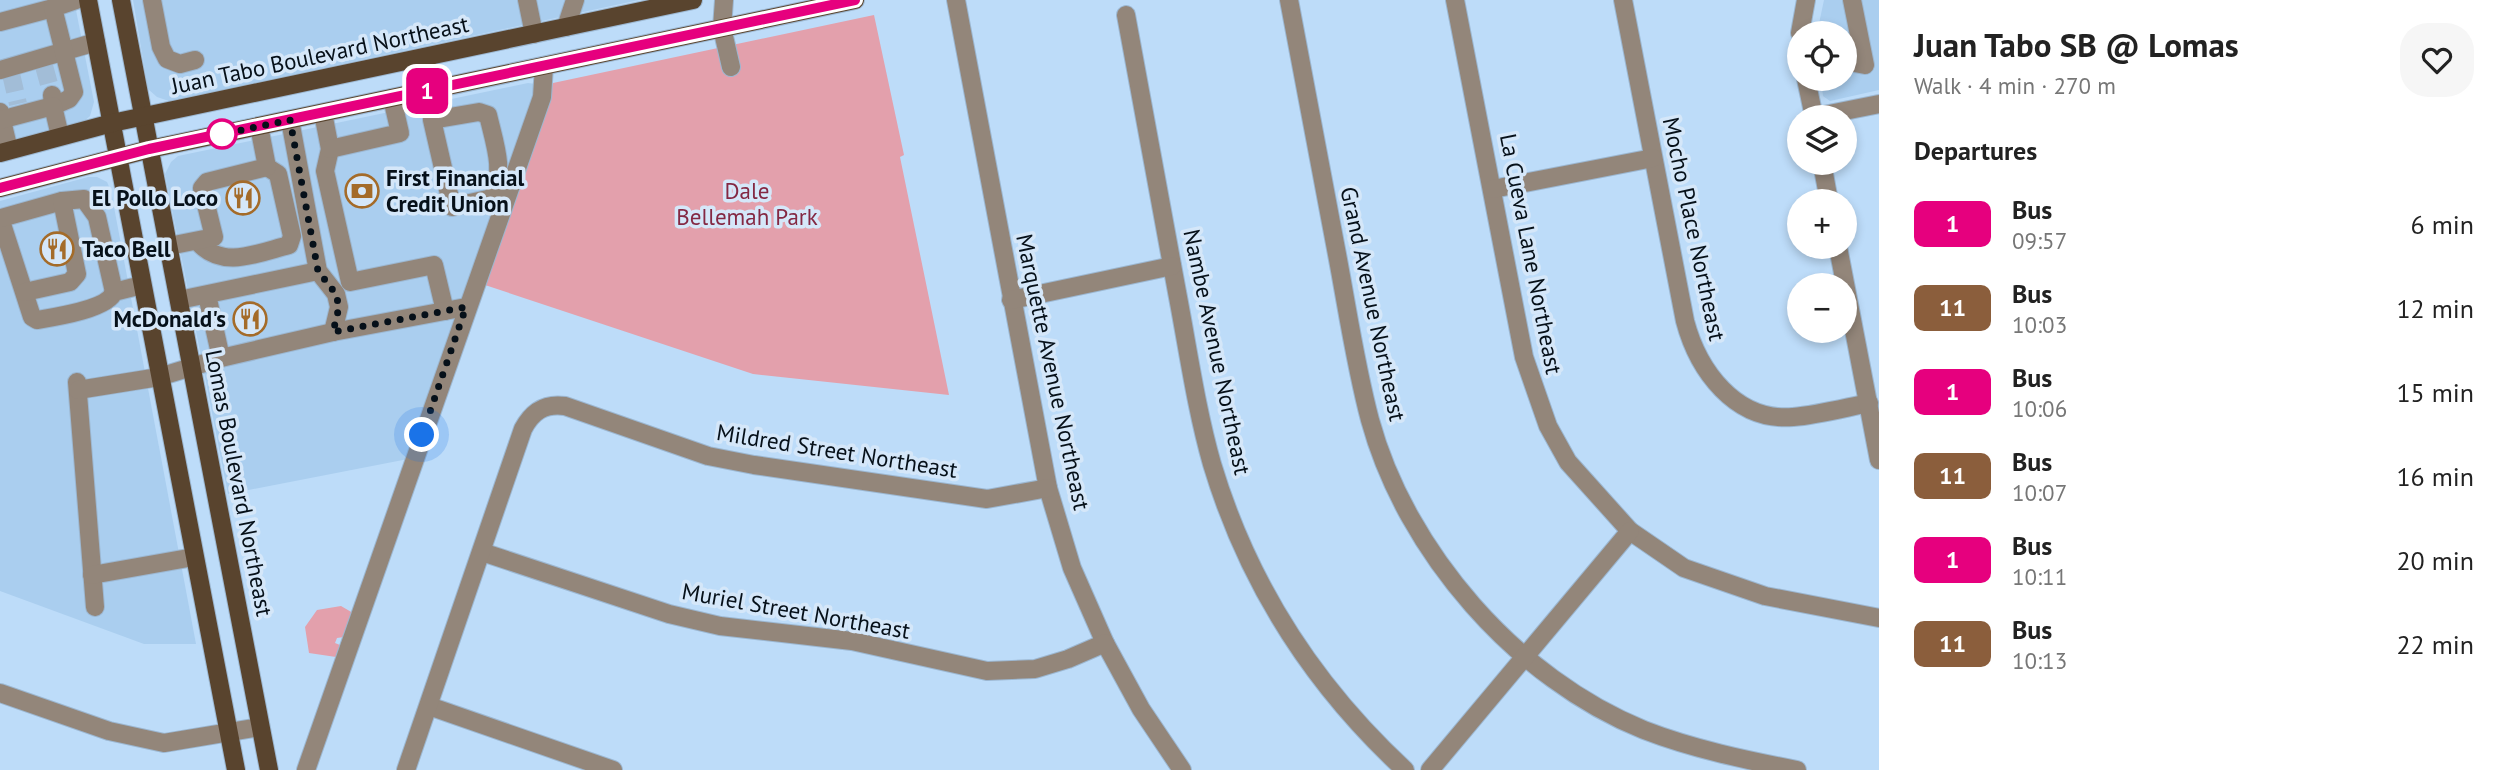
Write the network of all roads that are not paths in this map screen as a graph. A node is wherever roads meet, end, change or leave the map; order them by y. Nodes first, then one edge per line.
1 (76, 0) edge
2 (88, 0) edge
3 (121, 0) edge
4 (152, 0) edge
5 (527, 0) edge
6 (575, 0) edge
7 (693, 0) edge
8 (724, 0) edge
9 (855, 0) edge
10 (956, 0) edge
11 (1289, 0) edge
12 (1455, 0) edge
13 (1623, 0) edge
14 (1806, 0) edge
15 (1852, 0) edge
16 (53, 8) junction
17 (1126, 15) dead end
18 (1802, 21) edge
19 (0, 22) edge
20 (565, 27) junction
21 (722, 28) junction
22 (534, 34) junction
23 (96, 42) junction
24 (65, 51) junction
25 (425, 57) junction
26 (195, 60) dead end
27 (544, 66) junction
28 (730, 67) dead end
29 (1872, 67) edge
30 (7, 70) edge
31 (433, 90) junction
32 (392, 98) junction
33 (52, 101) junction
34 (1879, 104) edge
35 (1857, 108) edge
36 (323, 113) junction
37 (1, 117) edge
38 (144, 117) junction
39 (290, 120) junction
40 (432, 120) junction
41 (112, 123) junction
42 (259, 126) junction
43 (60, 136) junction
44 (149, 149) junction
45 (330, 149) junction
46 (5, 151) edge
47 (118, 158) junction
48 (1653, 158) junction
49 (267, 167) junction
50 (0, 188) edge
51 (1493, 188) junction
52 (62, 201) junction
53 (0, 218) edge
54 (198, 242) junction
55 (169, 246) junction
56 (1840, 259) edge
57 (1172, 266) junction
58 (318, 271) junction
59 (142, 285) junction
60 (24, 292) junction
61 (114, 292) junction
62 (207, 295) junction
63 (180, 300) junction
64 (1011, 300) junction
65 (466, 307) junction
66 (445, 311) junction
67 (333, 332) junction
68 (221, 358) junction
69 (193, 366) junction
70 (159, 377) junction
71 (1868, 403) junction
72 (1879, 460) edge
73 (1048, 488) junction
74 (1630, 531) junction
75 (482, 552) junction
76 (194, 557) junction
77 (92, 575) junction
78 (95, 607) dead end
79 (1879, 618) edge
80 (1105, 643) junction
81 (1525, 656) junction
82 (0, 693) edge
83 (429, 706) junction
84 (260, 727) junction
85 (228, 733) junction
86 (236, 770) edge
87 (269, 770) edge
88 (306, 770) edge
89 (406, 770) edge
90 (613, 770) edge
91 (1182, 770) edge
92 (1405, 770) edge
93 (1430, 770) edge
94 (1797, 770) edge

1 - 16 street
2 - 23 main road
3 - 38 main road, Lomas Boulevard Northeast
4 - 26 street
5 - 22 street
6 - 20 street
7 - 20 main road, Juan Tabo Boulevard Northeast
8 - 21 street
9 - 21 main road
10 - 64 street, Marquette Avenue Northeast
11 - 81 street, Grand Avenue Northeast
12 - 51 street, La Cueva Lane Northeast
13 - 48 street, Mocho Place Northeast
14 - 18 street
15 - 29 street
16 - 19 street
16 - 24 street
17 - 57 street, Nambe Avenue Northeast
20 - 22 main road, Juan Tabo Boulevard Northeast
21 - 27 main road
21 - 28 street
22 - 25 main road, Juan Tabo Boulevard Northeast
23 - 24 street
23 - 41 main road
24 - 30 street
24 - 33 street
25 - 31 street
25 - 38 main road, Juan Tabo Boulevard Northeast
27 - 31 main road
27 - 65 street
31 - 32 main road
31 - 40 street
32 - 36 main road
32 - 45 street
33 - 37 street
33 - 43 street
34 - 35 street
36 - 39 main road
36 - 45 street
37 - 46 street
38 - 41 main road, Juan Tabo Boulevard Northeast
38 - 44 main road, Lomas Boulevard Northeast
39 - 42 main road
39 - 58 street
40 - 40 street
41 - 43 main road, Juan Tabo Boulevard Northeast
41 - 47 main road
42 - 44 main road
42 - 49 street
43 - 46 main road, Juan Tabo Boulevard Northeast
44 - 47 main road
44 - 55 main road, Lomas Boulevard Northeast
45 - 66 street
47 - 50 main road
47 - 59 main road
48 - 51 street
48 - 71 street, Mocho Place Northeast
49 - 54 street
49 - 54 street
51 - 74 street, La Cueva Lane Northeast
52 - 53 street
52 - 60 street
52 - 61 street
53 - 60 street
54 - 55 street
55 - 63 main road, Lomas Boulevard Northeast
56 - 71 street
57 - 64 street
57 - 92 street, Nambe Avenue Northeast
58 - 62 street
58 - 67 street
59 - 61 street
59 - 70 main road
60 - 61 street
62 - 63 street
62 - 68 street
63 - 69 main road, Lomas Boulevard Northeast
64 - 73 street, Marquette Avenue Northeast
65 - 66 street
65 - 88 street
66 - 67 street
67 - 68 street
68 - 69 street
69 - 70 street
69 - 84 main road, Lomas Boulevard Northeast
70 - 76 main road
70 - 77 street
71 - 72 street
73 - 75 street, Mildred Street Northeast
73 - 80 street, Marquette Avenue Northeast
74 - 79 street, La Cueva Lane Northeast
74 - 81 street
75 - 80 street, Muriel Street Northeast
75 - 83 street
76 - 77 street
76 - 85 main road
77 - 78 street
80 - 91 street, Marquette Avenue Northeast
81 - 93 street
81 - 94 street, Grand Avenue Northeast
82 - 85 street
83 - 89 street
83 - 90 street
84 - 85 street
84 - 87 main road, Lomas Boulevard Northeast
85 - 86 main road

